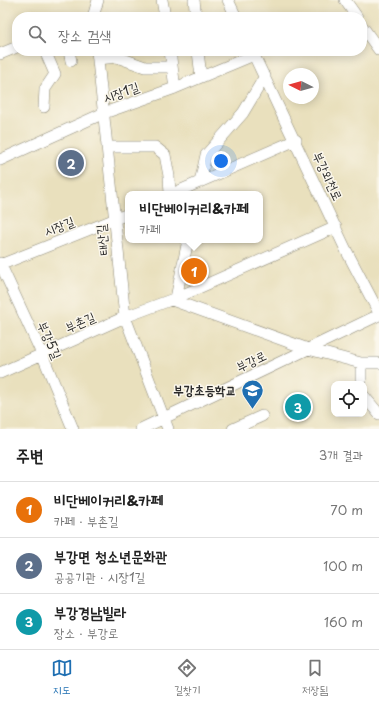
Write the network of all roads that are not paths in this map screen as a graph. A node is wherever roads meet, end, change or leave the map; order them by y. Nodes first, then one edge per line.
1 (98, 0) edge
2 (162, 0) edge
3 (194, 0) edge
4 (228, 0) edge
5 (345, 0) edge
6 (94, 12) edge
7 (164, 12) edge
8 (195, 12) edge
9 (234, 12) edge
10 (353, 12) edge
11 (367, 33) edge
12 (12, 49) edge
13 (379, 50) edge
14 (0, 54) edge
15 (47, 56) edge
16 (98, 56) edge
17 (108, 56) edge
18 (171, 56) edge
19 (199, 56) edge
20 (246, 56) edge
21 (255, 56) edge
22 (172, 67) junction
23 (265, 76) junction
24 (201, 77) junction
25 (175, 88) junction
26 (44, 107) dead end
27 (104, 113) junction
28 (296, 140) junction
29 (108, 147) junction
30 (0, 160) edge
31 (198, 186) edge
32 (171, 191) edge
33 (181, 191) edge
34 (125, 215) edge
35 (114, 220) junction
36 (336, 227) junction
37 (187, 243) edge
38 (0, 264) edge
39 (174, 299) junction
40 (379, 314) edge
41 (125, 317) junction
42 (308, 349) junction
43 (42, 354) junction
44 (361, 363) junction
45 (379, 363) edge
46 (0, 373) edge
47 (361, 381) edge
48 (367, 400) edge
49 (379, 414) edge
50 (262, 416) dead end
51 (164, 418) junction
52 (69, 428) edge
53 (141, 429) edge
54 (168, 429) edge
55 (233, 429) edge

1 - 6 street
2 - 7 street
3 - 8 street
4 - 9 street
5 - 10 street
11 - 13 street
12 - 14 street
15 - 26 street
16 - 27 street, 태산길
17 - 22 street
18 - 22 street
19 - 24 street
20 - 24 street, 시장1길
21 - 23 street, 부강외천로
22 - 25 street
23 - 28 street, 부강외천로
23 - 31 street
24 - 25 street, 시장1길
25 - 27 street, 시장1길
27 - 29 street, 태산길
27 - 30 street, 시장1길
28 - 31 street
28 - 36 street, 부강외천로
29 - 32 street
29 - 35 street, 태산길
31 - 33 street
34 - 35 street, 시장길
35 - 38 street, 시장길
35 - 41 street, 태산길
36 - 39 street, 부촌길
36 - 40 street, 부강외천로
37 - 39 street
38 - 43 street, 부강5길
39 - 41 street, 부촌길
39 - 42 street
40 - 42 street, 부강로
41 - 43 street, 부촌길
41 - 51 street, 태산길
42 - 44 street
42 - 51 street, 부강로
43 - 46 street, 부촌길
43 - 52 street, 부강5길
44 - 45 street
44 - 47 street
48 - 49 street
50 - 55 street
51 - 53 street, 부강로
51 - 54 street, 태산길

